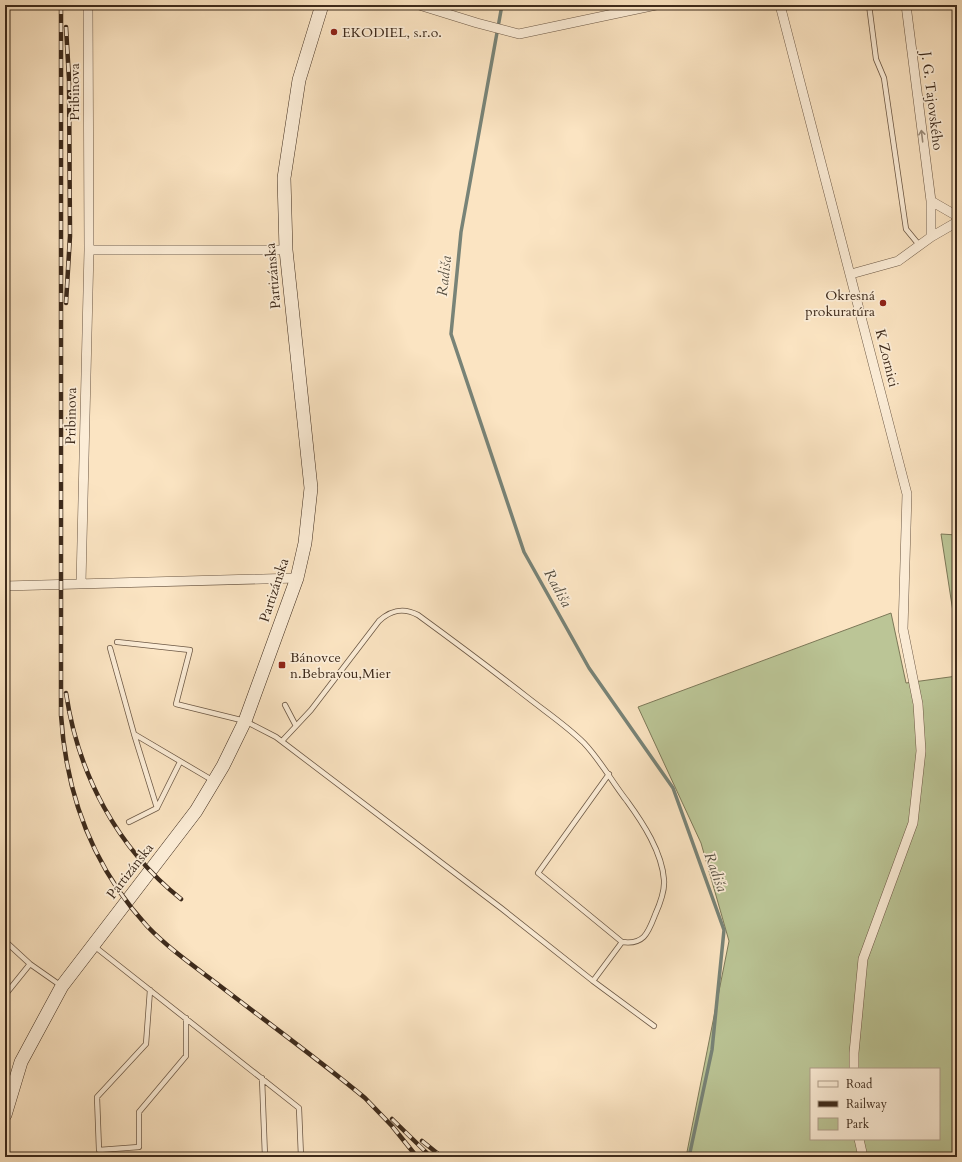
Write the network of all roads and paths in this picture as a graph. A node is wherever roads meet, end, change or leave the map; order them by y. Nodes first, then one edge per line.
1 (88, 5) edge
2 (322, 5) edge
3 (419, 5) edge
4 (656, 5) edge
5 (780, 5) edge
6 (869, 5) edge
7 (906, 5) edge
8 (931, 201) junction
9 (957, 216) edge
10 (957, 222) edge
11 (931, 237) junction
12 (920, 246) junction
13 (88, 250) junction
14 (286, 250) junction
15 (851, 274) junction
16 (297, 578) junction
17 (81, 583) junction
18 (5, 586) edge
19 (117, 642) dead end
20 (110, 648) dead end
21 (285, 705) dead end
22 (245, 721) junction
23 (296, 726) junction
24 (134, 734) junction
25 (282, 741) junction
26 (180, 762) junction
27 (609, 774) junction
28 (215, 781) junction
29 (157, 808) junction
30 (129, 822) dead end
31 (5, 941) edge
32 (622, 942) junction
33 (92, 945) junction
34 (30, 964) junction
35 (592, 981) junction
36 (62, 986) junction
37 (150, 990) junction
38 (5, 995) edge
39 (186, 1018) junction
40 (654, 1026) dead end
41 (854, 1068) edge
42 (262, 1078) junction
43 (7, 1101) edge
44 (5, 1115) edge
45 (859, 1140) edge
46 (265, 1157) edge
47 (301, 1157) edge
48 (863, 1157) edge

1 - 13 street, Pribinova
2 - 14 street, Partizánska
3 - 4 street
5 - 15 street, K Zornici
6 - 12 lane
8 -> 7 street, J. G. Tajovského
8 - 9 street
8 - 11 street, J. G. Tajovského
10 - 11 street
11 - 12 street
12 - 15 street
13 - 14 street
13 - 17 street, Pribinova
14 - 16 street, Partizánska
15 - 41 street, K Zornici
16 - 17 street
16 - 22 street, Partizánska
17 - 18 street
19 - 22 lane
20 - 24 lane
21 - 23 lane
22 - 25 lane
22 - 28 street, Partizánska
23 - 25 lane
23 - 27 lane
24 - 26 lane
24 - 29 lane
25 - 35 lane
26 - 28 lane
26 - 29 lane
27 - 32 lane
27 - 32 lane
28 - 33 street, Partizánska
29 - 30 lane
31 - 34 lane
32 - 35 lane
33 - 36 street, Partizánska
33 - 37 lane
34 - 36 lane
34 - 38 lane
35 - 40 lane
36 - 43 street, Partizánska
37 - 39 lane
37 - 39 lane
39 - 42 lane
42 - 46 lane
42 - 47 lane
43 - 44 street, Partizánska
45 - 48 street

